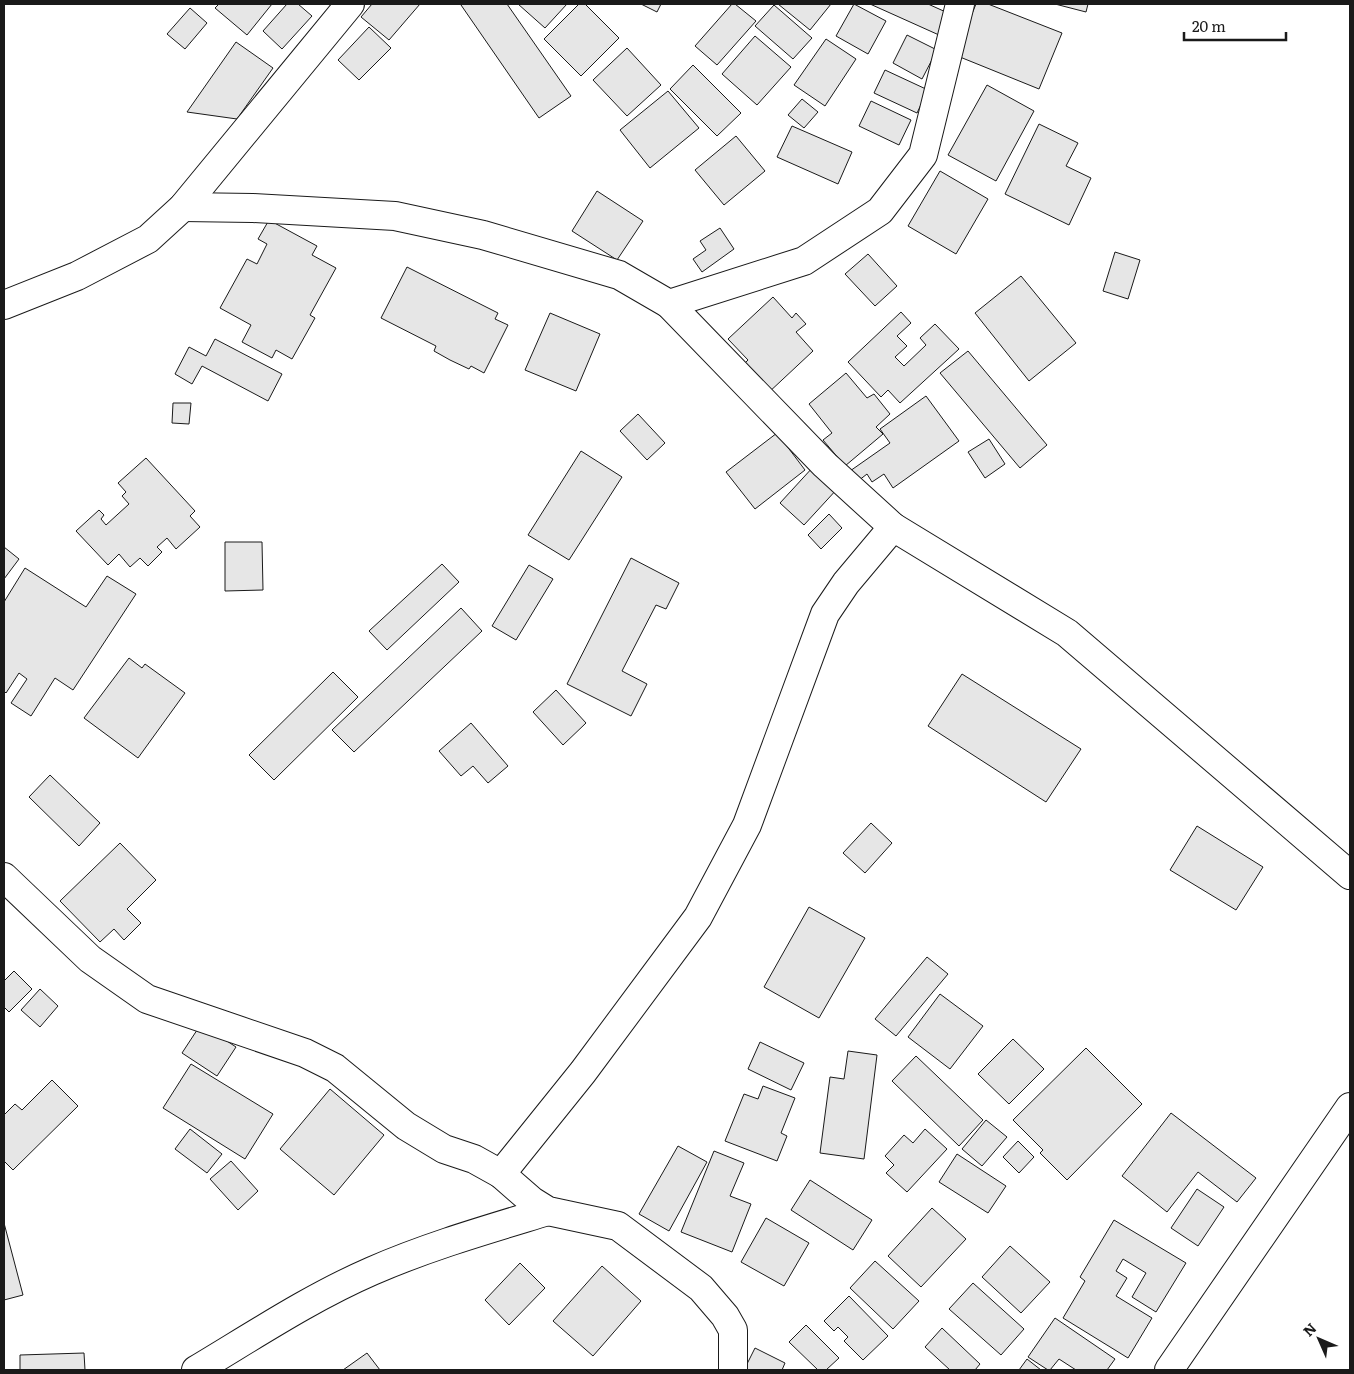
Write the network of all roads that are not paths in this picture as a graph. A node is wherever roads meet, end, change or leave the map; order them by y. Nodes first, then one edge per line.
1 (350, 4) edge
2 (960, 4) edge
3 (183, 207) junction
4 (669, 304) junction
5 (4, 305) edge
6 (893, 528) junction
7 (1350, 875) edge
8 (4, 876) edge
9 (1350, 1107) edge
10 (501, 1174) junction
11 (548, 1211) junction
12 (196, 1370) edge
13 (733, 1370) edge
14 (1169, 1370) edge

1 - 3 street
2 - 4 street
3 - 4 street
3 - 5 street
4 - 6 street
6 - 7 street
6 - 10 street
8 - 10 street
9 - 14 street
10 - 11 street
11 - 12 street
11 - 13 street

